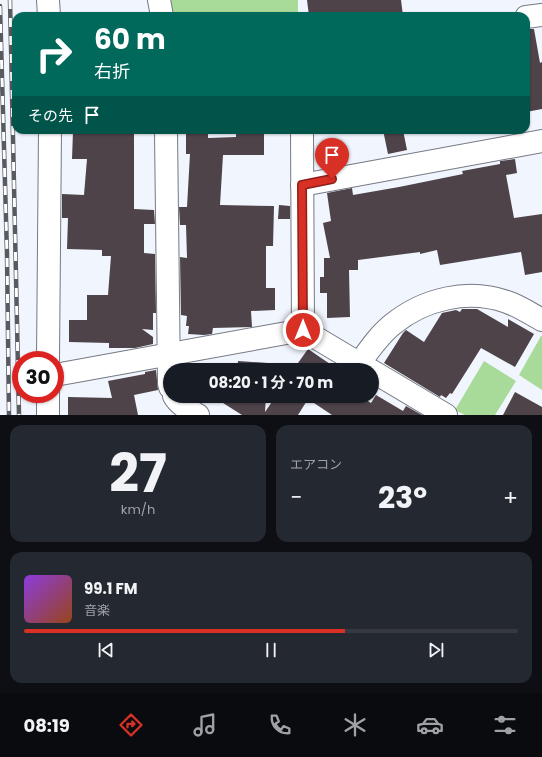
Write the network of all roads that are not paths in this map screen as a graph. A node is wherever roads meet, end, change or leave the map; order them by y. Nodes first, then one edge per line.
1 (48, 0) edge
2 (159, 0) edge
3 (534, 0) edge
4 (542, 10) edge
5 (49, 12) edge
6 (161, 12) edge
7 (542, 15) edge
8 (530, 16) edge
9 (50, 134) edge
10 (166, 134) edge
11 (302, 134) edge
12 (542, 141) edge
13 (302, 185) junction
14 (542, 320) edge
15 (303, 330) junction
16 (48, 351) edge
17 (169, 355) junction
18 (169, 363) edge
19 (359, 363) edge
20 (368, 363) edge
21 (64, 373) edge
22 (379, 375) edge
23 (48, 403) edge
24 (180, 403) edge
25 (48, 415) edge
26 (198, 415) edge
27 (446, 415) edge

1 - 5 street
2 - 6 street
3 - 4 street
7 - 8 street
9 - 16 street
10 - 17 street
11 - 13 street
12 - 13 street
13 - 15 street
14 - 20 street
15 - 17 street
15 - 19 street
17 - 18 street
17 - 21 street
22 - 27 street
23 - 25 street
24 - 26 street

